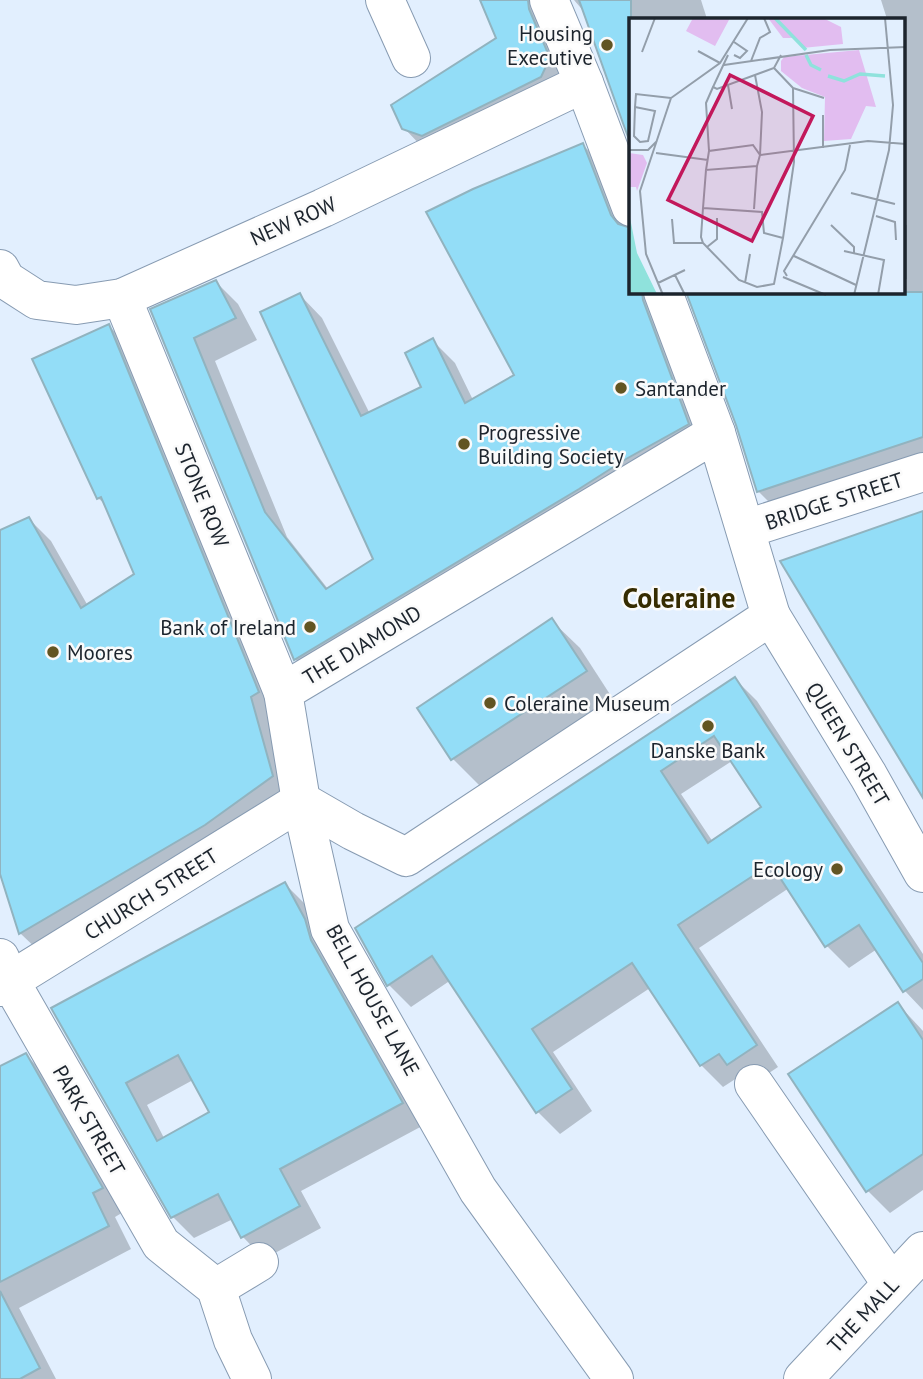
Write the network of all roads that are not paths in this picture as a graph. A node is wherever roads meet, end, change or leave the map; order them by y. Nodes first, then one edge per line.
1 (384, 0) edge
2 (549, 0) edge
3 (411, 58) dead end
4 (584, 83) junction
5 (629, 202) edge
6 (0, 269) edge
7 (664, 294) edge
8 (121, 298) junction
9 (716, 433) junction
10 (923, 472) edge
11 (746, 529) junction
12 (771, 616) junction
13 (283, 692) junction
14 (302, 801) junction
15 (923, 873) edge
16 (3, 976) edge
17 (754, 1084) dead end
18 (923, 1251) edge
19 (259, 1262) dead end
20 (891, 1283) junction
21 (216, 1288) junction
22 (252, 1379) edge
23 (614, 1379) edge
24 (803, 1379) edge

1 - 3 street
2 - 4 street
4 - 5 street
4 - 8 street, NEW ROW
6 - 8 street, NEW ROW
7 - 9 street
8 - 13 street, STONE ROW
9 - 11 street
9 - 13 street, THE DIAMOND
10 - 11 street, BRIDGE STREET
11 - 12 street
12 - 14 street
12 - 15 street, QUEEN STREET
13 - 14 street, THE DIAMOND
14 - 16 street, CHURCH STREET
14 - 23 street, BELL HOUSE LANE
16 - 21 street, PARK STREET
17 - 20 street
18 - 20 street, THE MALL
19 - 21 street
20 - 24 street, THE MALL
21 - 22 street

